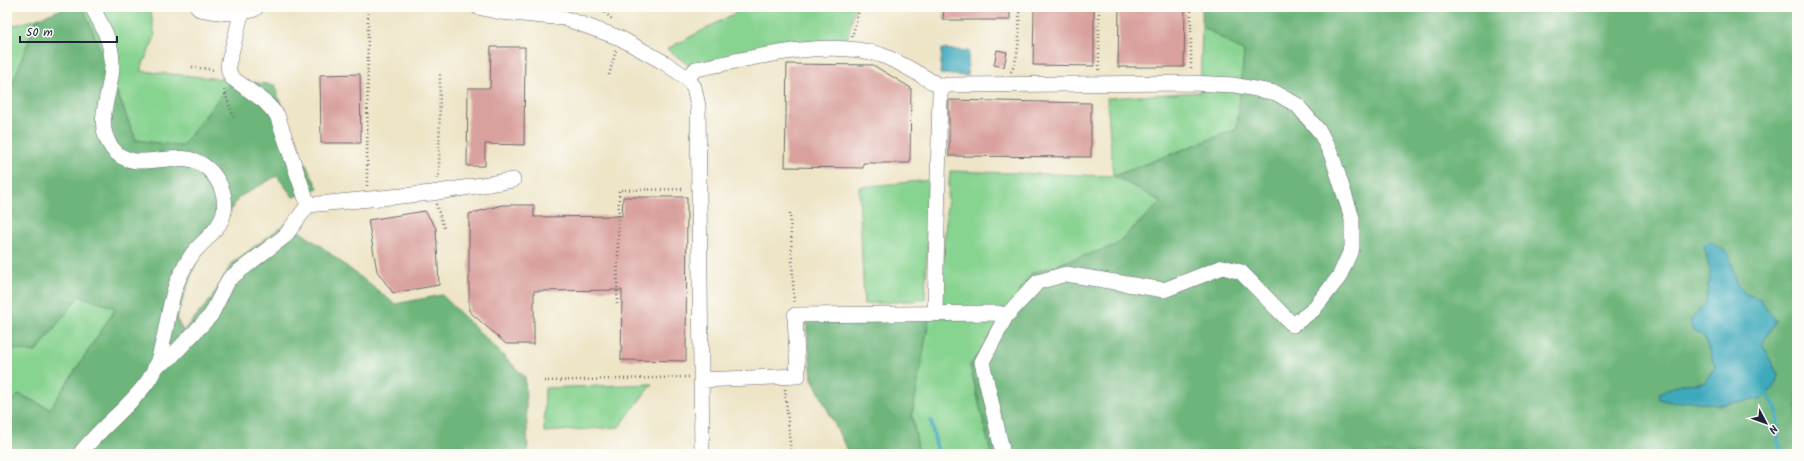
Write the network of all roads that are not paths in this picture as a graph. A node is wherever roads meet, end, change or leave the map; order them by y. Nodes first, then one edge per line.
1 (92, 7) edge
2 (200, 7) edge
3 (478, 7) edge
4 (248, 9) edge
5 (687, 78) junction
6 (943, 88) junction
7 (513, 180) dead end
8 (308, 205) junction
9 (934, 313) junction
10 (1006, 316) junction
11 (155, 367) junction
12 (701, 380) junction
13 (80, 454) edge
14 (702, 454) edge
15 (1003, 454) edge

1 - 11 street
2 - 4 street
3 - 5 street
4 - 8 street
5 - 6 street
5 - 12 street
6 - 9 street
6 - 10 street
7 - 8 street
8 - 11 street
9 - 10 street
9 - 12 street
10 - 15 street
11 - 13 street
12 - 14 street

